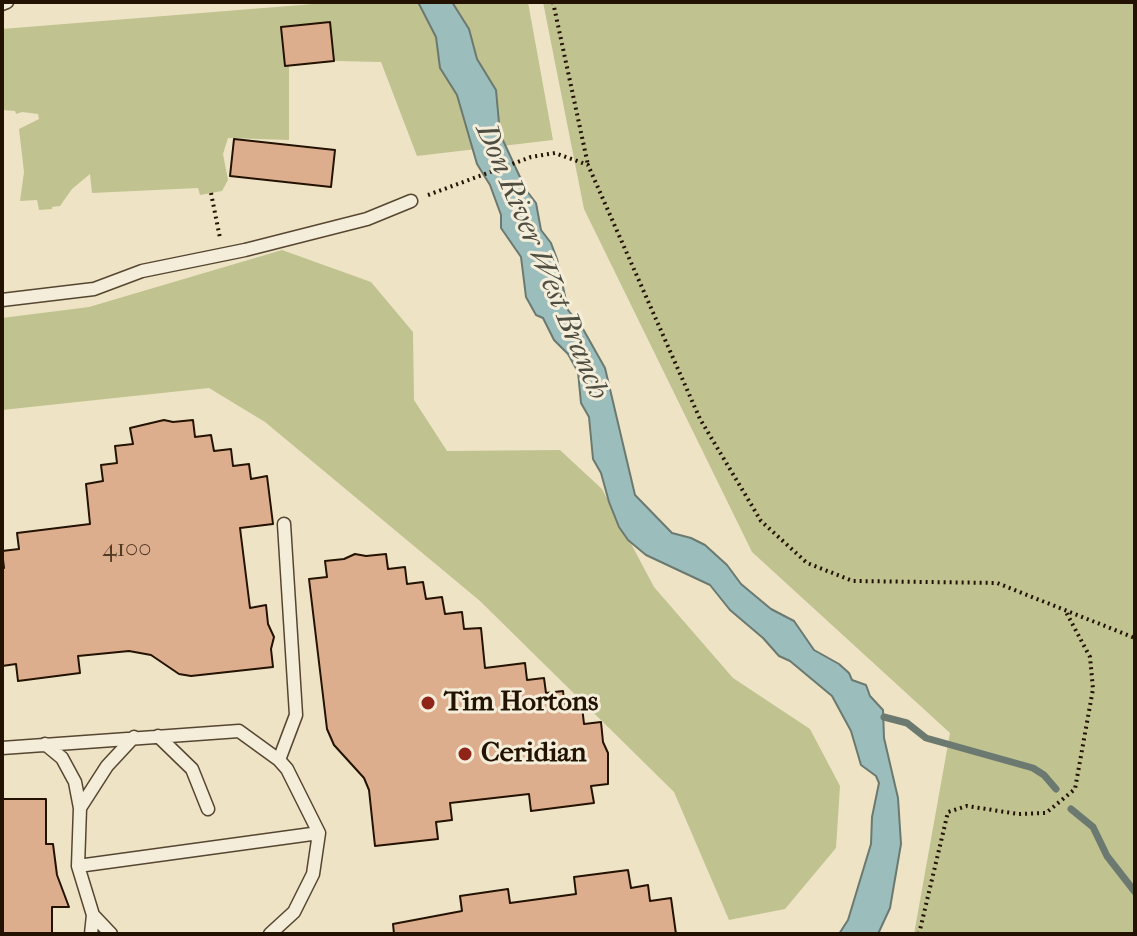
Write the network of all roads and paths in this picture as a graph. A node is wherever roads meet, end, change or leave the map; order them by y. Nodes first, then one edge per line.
1 (553, 2) edge
2 (588, 165) junction
3 (211, 193) dead end
4 (411, 201) joint
5 (217, 224) dead end
6 (2, 300) edge
7 (284, 524) dead end
8 (1065, 610) junction
9 (1135, 638) edge
10 (158, 736) junction
11 (134, 737) junction
12 (45, 744) junction
13 (3, 747) edge
14 (279, 760) junction
15 (80, 808) junction
16 (208, 809) dead end
17 (319, 833) junction
18 (78, 866) junction
19 (93, 915) junction
20 (278, 931) edge
21 (91, 934) edge
22 (111, 934) edge
23 (919, 934) edge

1 - 2 path
2 - 4 path
2 - 8 path
3 - 5 path
4 - 6 lane
7 - 14 lane
8 - 9 path
8 - 23 path
10 - 11 lane
10 - 14 lane
10 - 16 lane
11 - 12 lane
11 - 15 lane
12 - 13 lane
12 - 15 lane
14 - 17 lane
15 - 18 lane
17 - 18 lane
17 - 20 lane
18 - 19 lane
19 - 21 lane
19 - 22 lane

